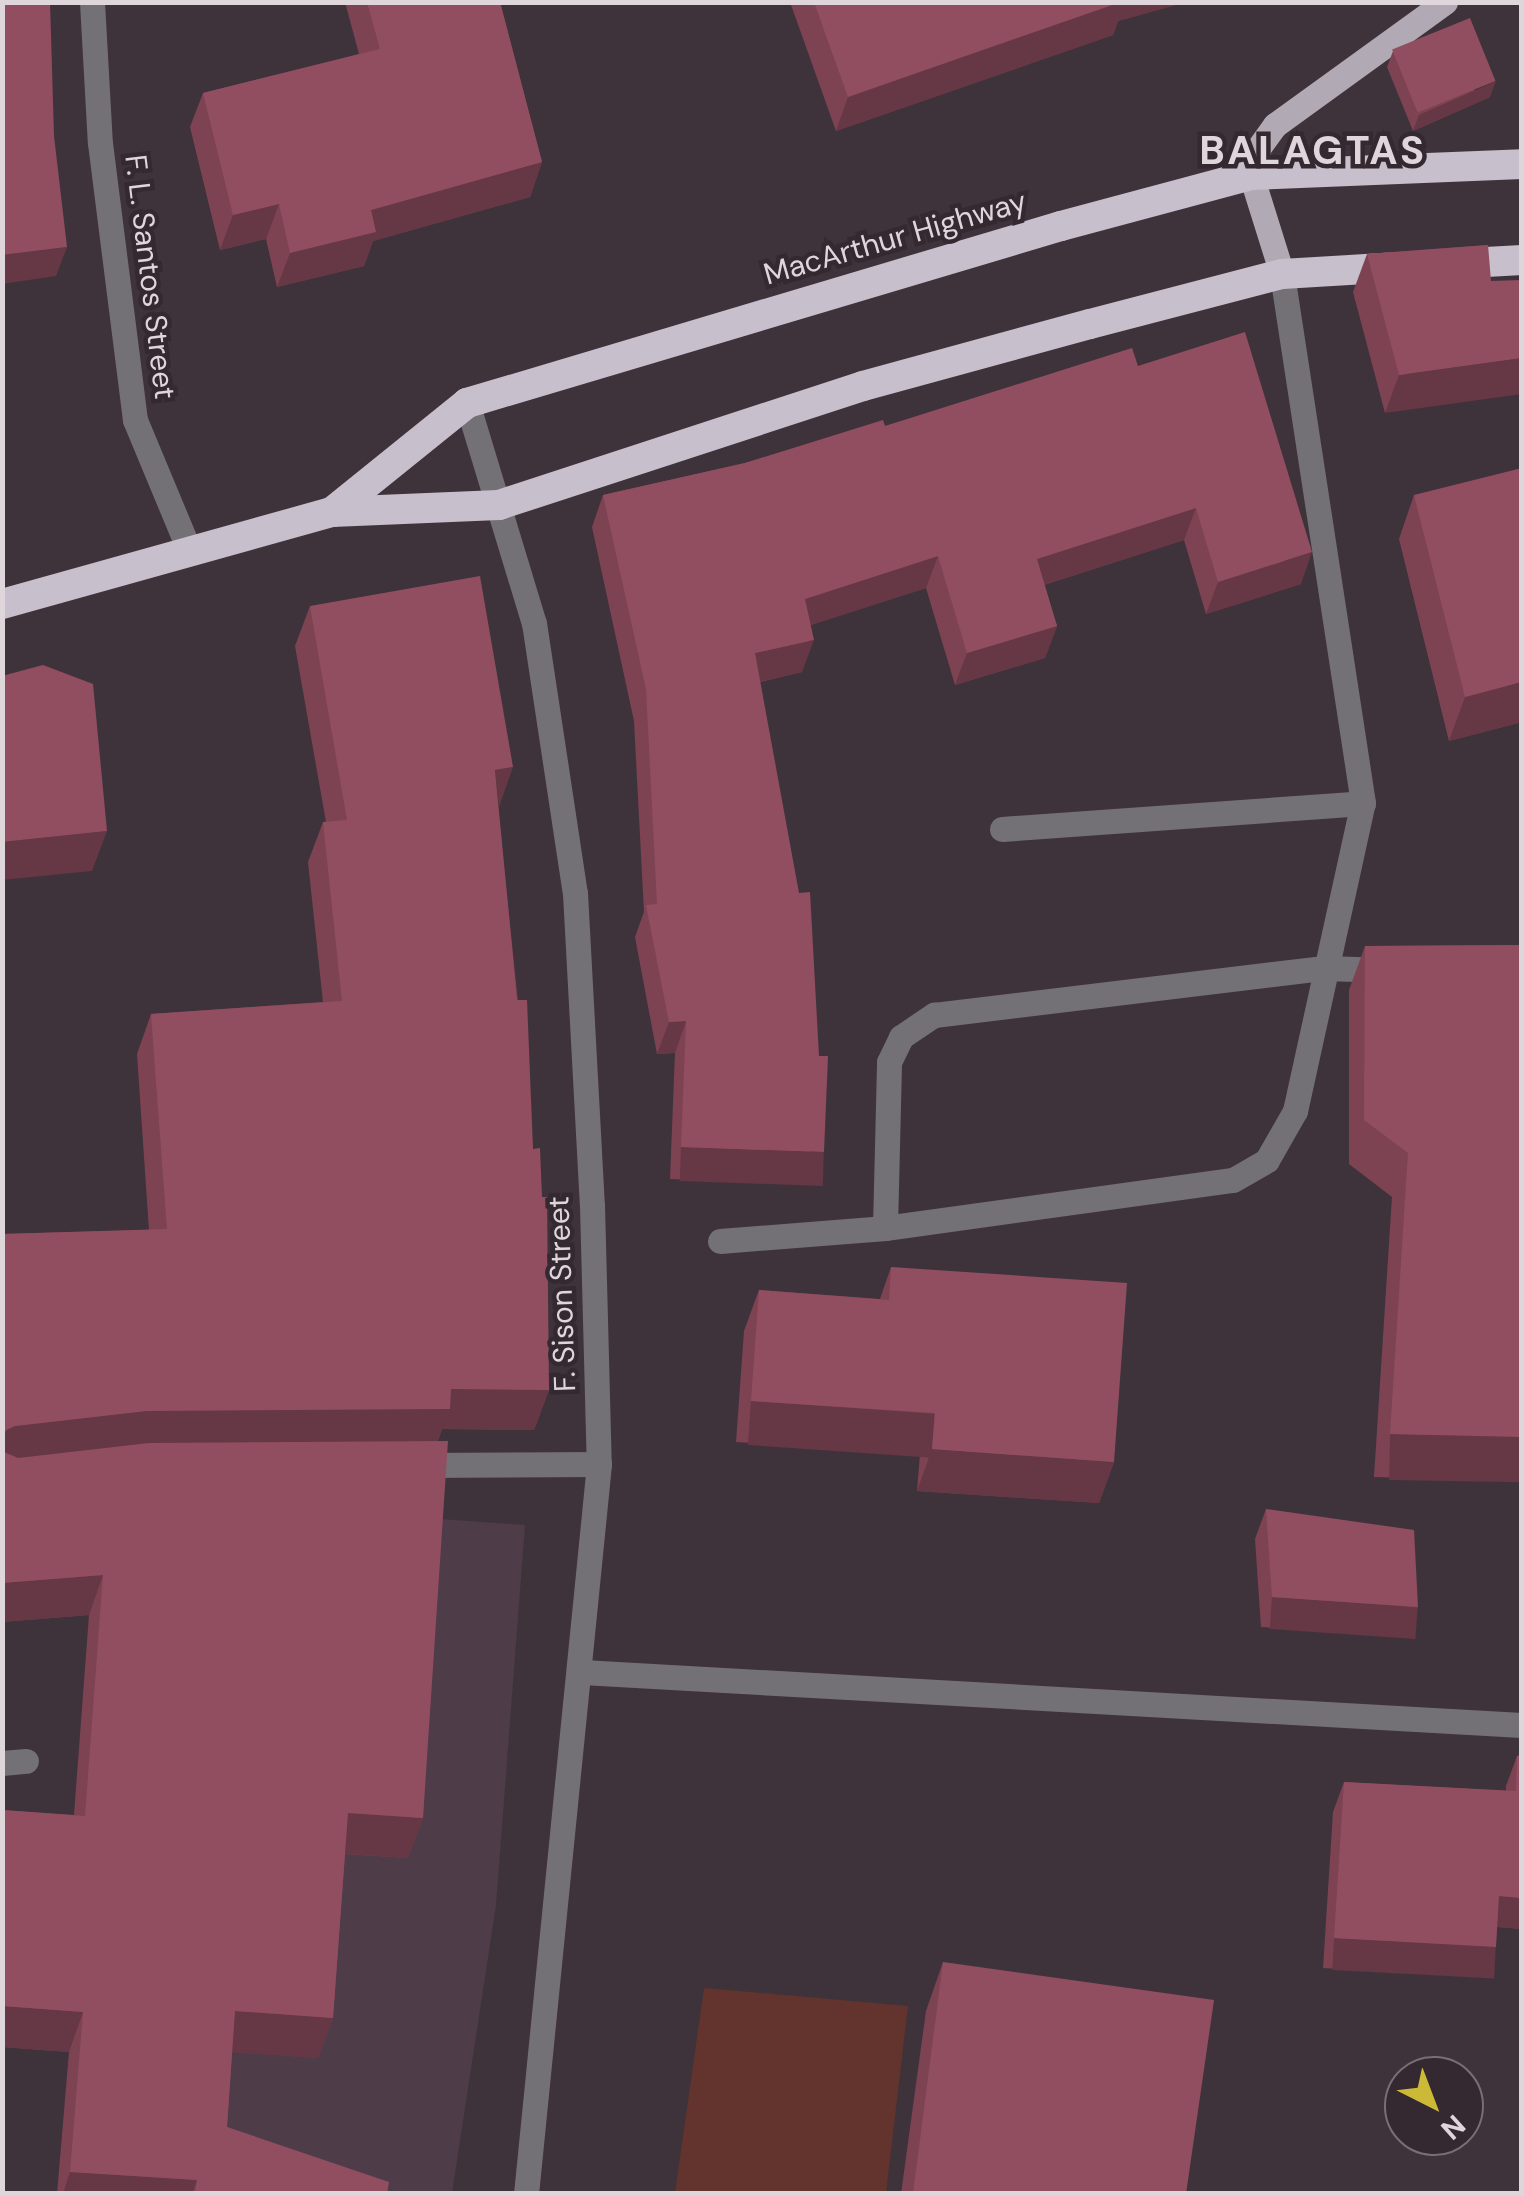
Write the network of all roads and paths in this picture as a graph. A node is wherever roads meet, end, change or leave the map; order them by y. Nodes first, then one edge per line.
1 (92, 2) edge
2 (1446, 2) edge
3 (1522, 164) edge
4 (1251, 176) junction
5 (1522, 260) edge
6 (1282, 274) junction
7 (467, 402) junction
8 (499, 506) junction
9 (332, 512) junction
10 (189, 550) junction
11 (2, 604) edge
12 (1362, 803) junction
13 (1002, 829) dead end
14 (1324, 968) junction
15 (1417, 971) edge
16 (885, 1228) junction
17 (720, 1241) dead end
18 (599, 1464) junction
19 (385, 1466) edge
20 (582, 1672) junction
21 (1522, 1725) edge
22 (526, 2194) edge

1 - 10 street, F. L. Santos Street
2 - 4 main road
3 - 4 highway, MacArthur Highway
4 - 6 main road
4 - 7 highway, MacArthur Highway
5 - 6 highway, MacArthur Highway
6 - 8 highway, MacArthur Highway
6 - 12 street
7 - 8 street, F. Sison Street
7 - 9 highway, MacArthur Highway
8 - 9 highway, MacArthur Highway
8 - 18 street, F. Sison Street
9 - 10 highway, MacArthur Highway
10 - 11 highway, MacArthur Highway
12 - 13 street
12 - 14 street
14 - 15 street
14 - 16 street
14 - 16 street
16 - 17 street
18 - 19 street
18 - 20 street, F. Sison Street
20 - 21 street
20 - 22 street, F. Sison Street

